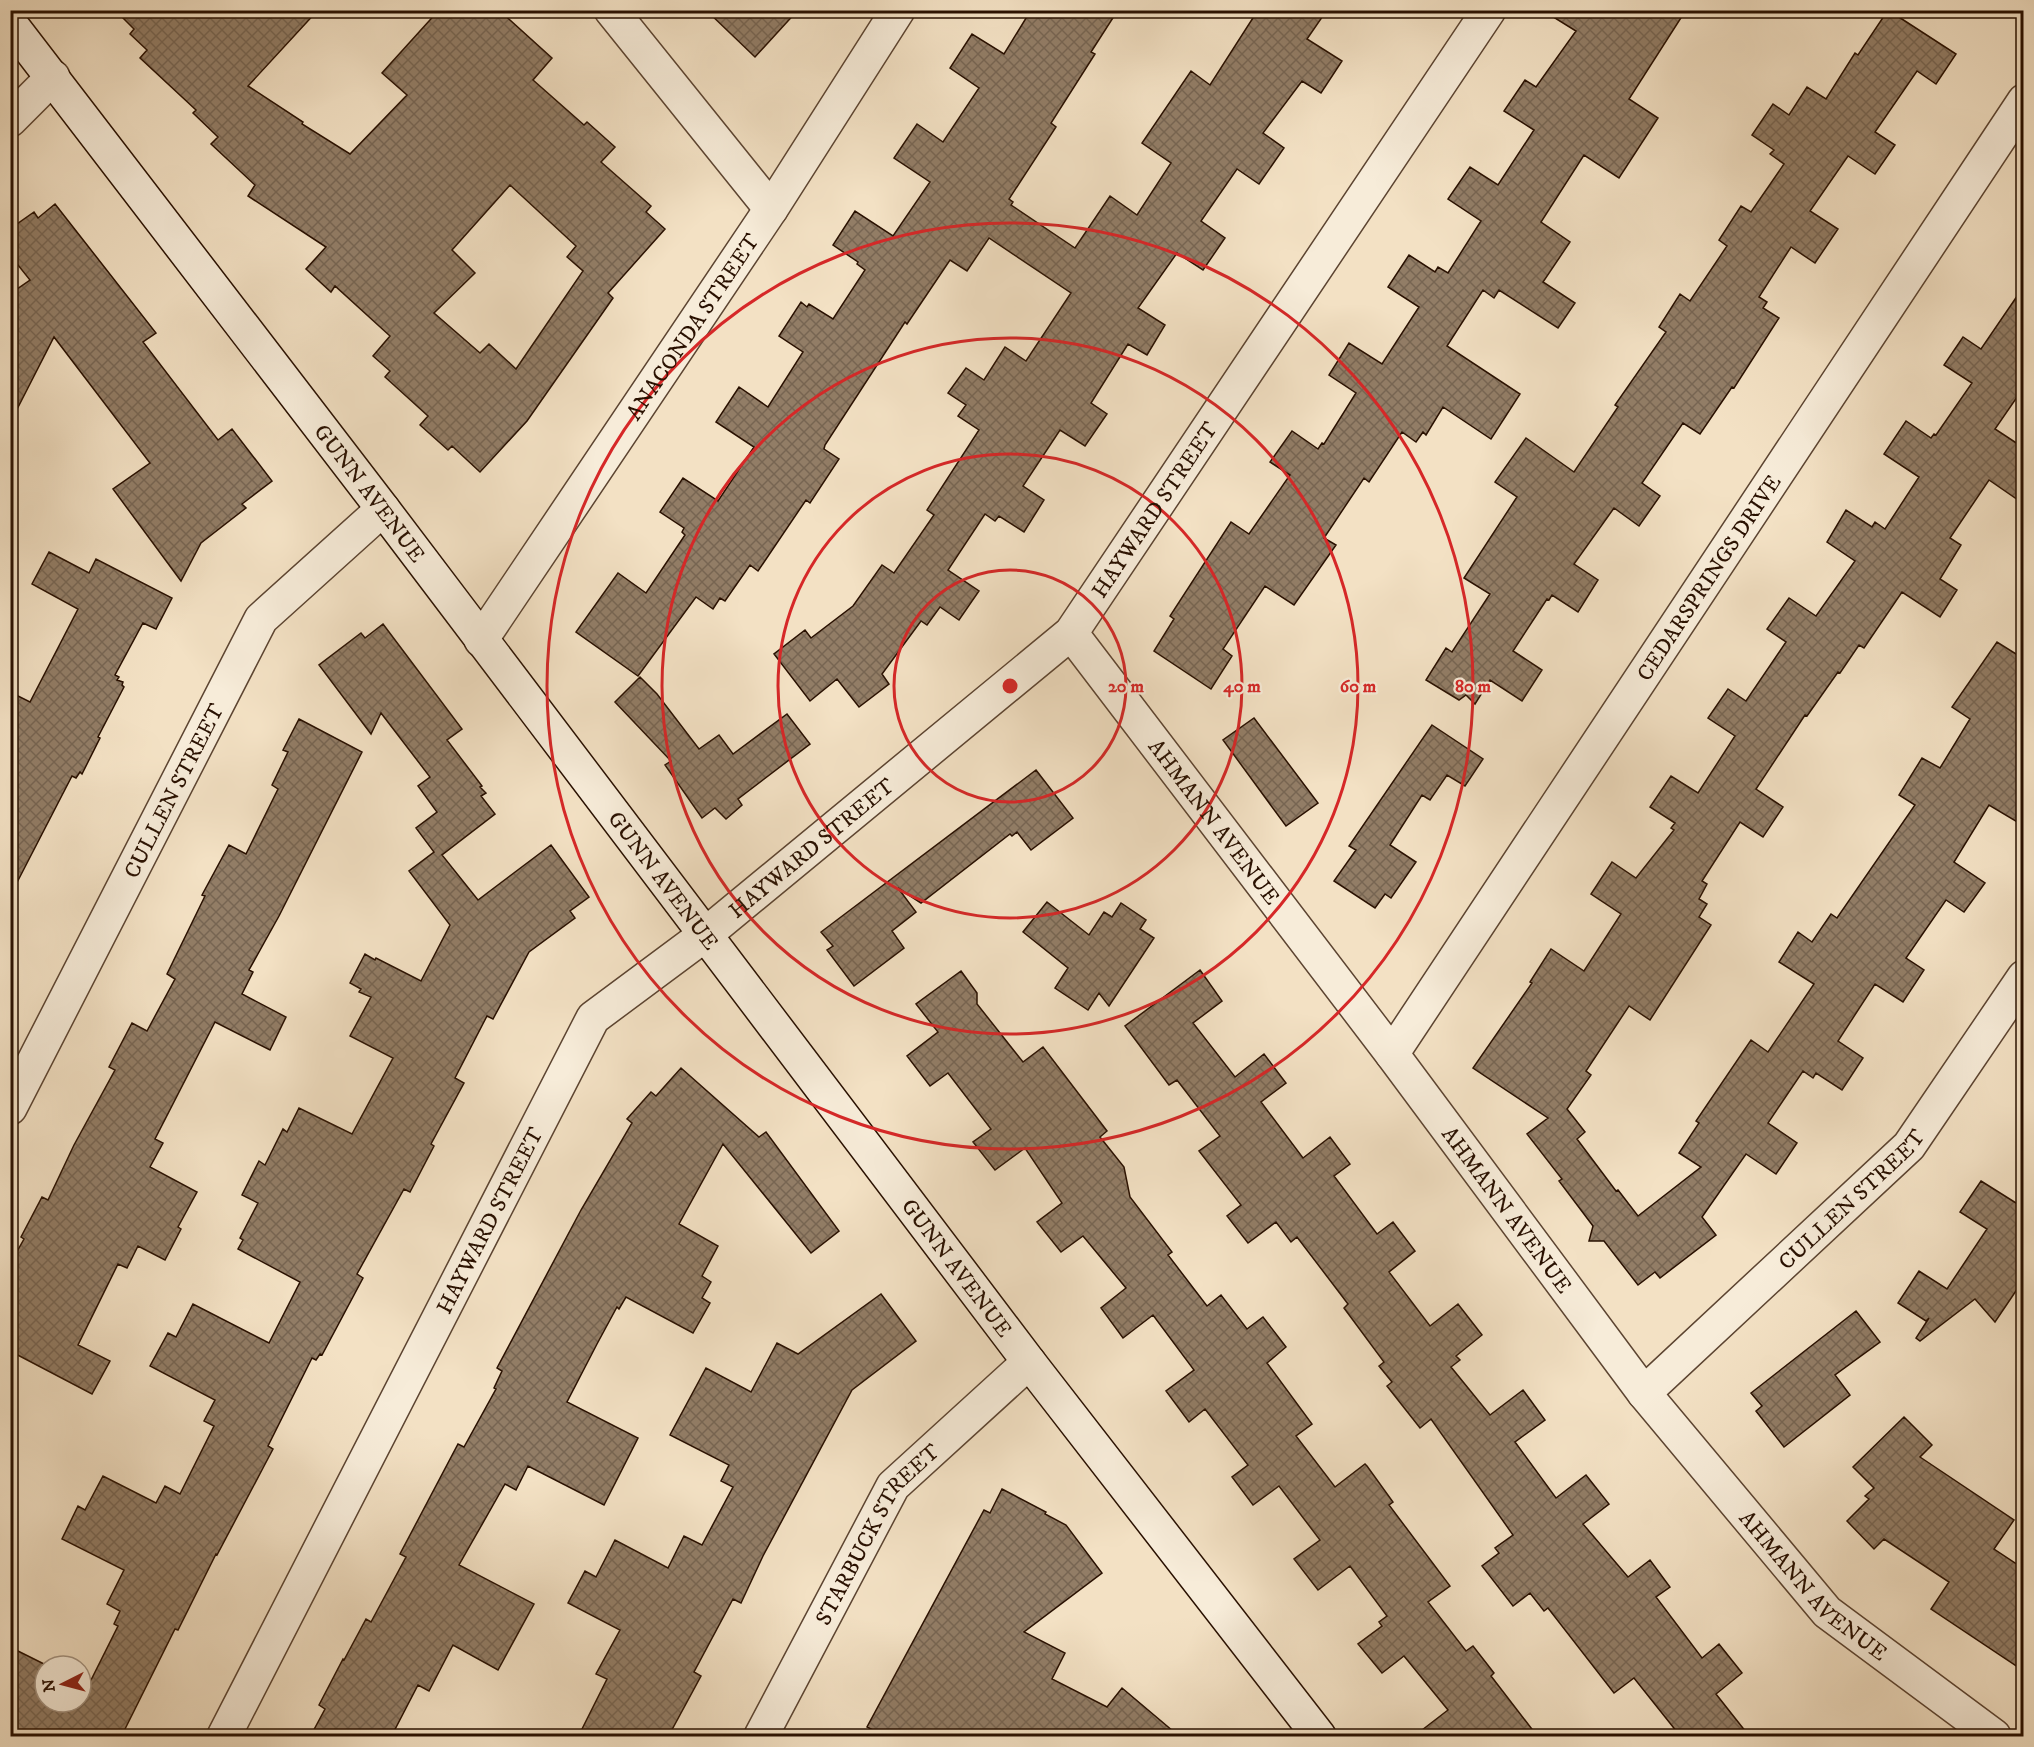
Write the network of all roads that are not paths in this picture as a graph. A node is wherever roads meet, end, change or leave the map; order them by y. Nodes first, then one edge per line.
1 (611, 10) edge
2 (898, 10) edge
3 (1488, 10) edge
4 (10, 23) edge
5 (53, 77) junction
6 (2024, 101) edge
7 (10, 120) edge
8 (771, 209) junction
9 (383, 509) junction
10 (1071, 633) junction
11 (481, 640) junction
12 (706, 933) junction
13 (2024, 977) edge
14 (1392, 1054) junction
15 (10, 1108) edge
16 (1029, 1362) junction
17 (1644, 1393) junction
18 (224, 1737) edge
19 (761, 1737) edge
20 (1318, 1737) edge
21 (1994, 1737) edge

1 - 8 street
2 - 8 street, ANACONDA STREET
3 - 10 street, HAYWARD STREET
4 - 5 street, GUNN AVENUE
5 - 7 street
5 - 9 street, GUNN AVENUE
6 - 14 street, CEDARSPRINGS DRIVE
8 - 11 street, ANACONDA STREET
9 - 11 street, GUNN AVENUE
9 - 15 street, CULLEN STREET
10 - 12 street, HAYWARD STREET
10 - 14 street, AHMANN AVENUE
11 - 12 street, GUNN AVENUE
12 - 16 street, GUNN AVENUE
12 - 18 street, HAYWARD STREET
13 - 17 street, CULLEN STREET
14 - 17 street, AHMANN AVENUE
16 - 19 street, STARBUCK STREET
16 - 20 street, GUNN AVENUE
17 - 21 street, AHMANN AVENUE

